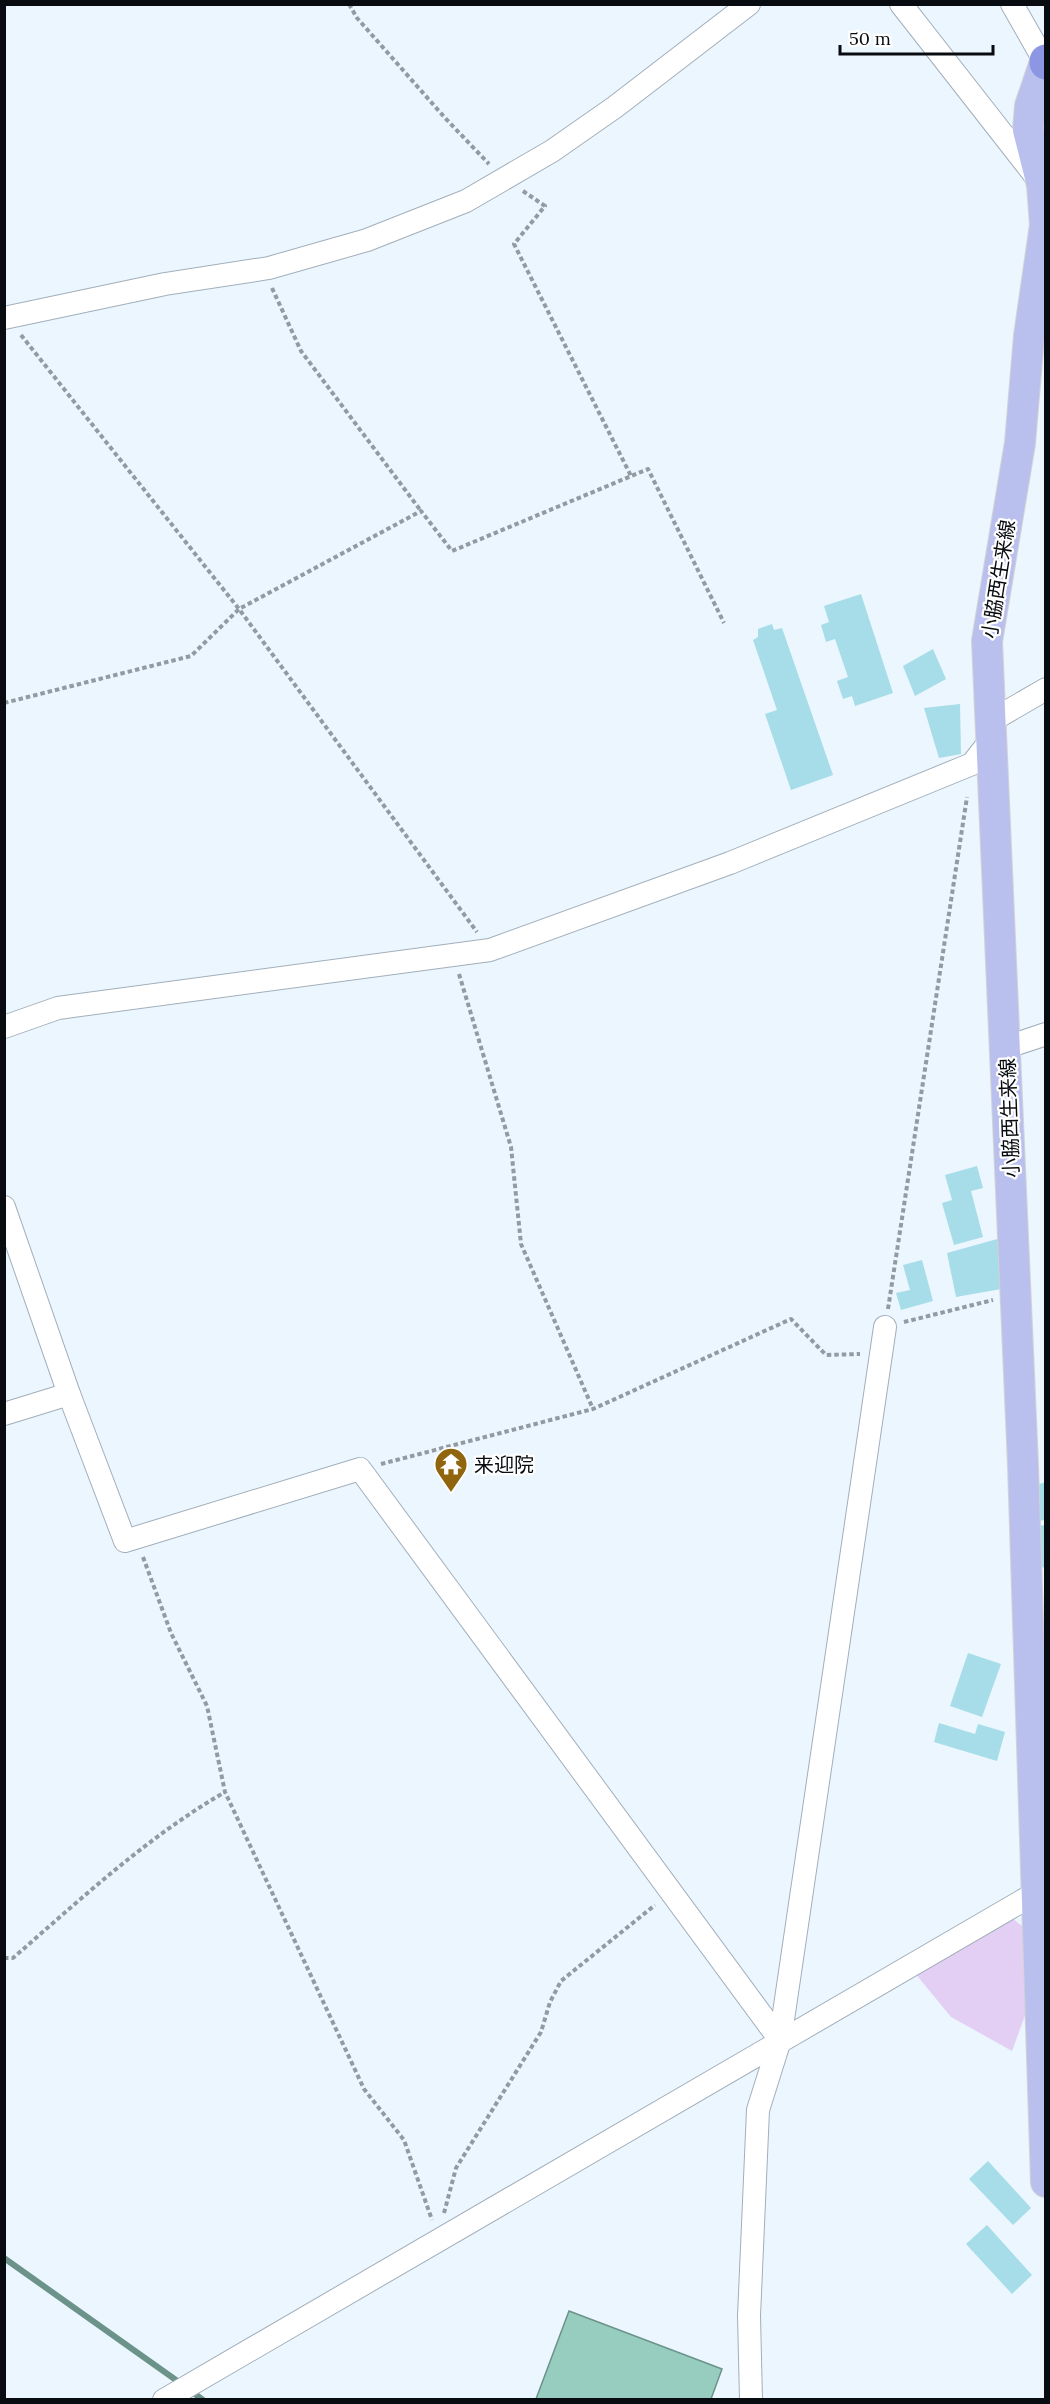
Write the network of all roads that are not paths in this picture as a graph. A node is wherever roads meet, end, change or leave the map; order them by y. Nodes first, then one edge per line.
1 (749, 4) edge
2 (901, 4) edge
3 (1012, 4) edge
4 (1045, 62) edge
5 (1044, 187) edge
6 (6, 318) edge
7 (1046, 689) edge
8 (991, 731) junction
9 (4, 1027) edge
10 (1046, 1034) edge
11 (1007, 1047) junction
12 (4, 1207) edge
13 (885, 1327) road end
14 (69, 1394) junction
15 (4, 1413) edge
16 (1040, 1890) edge
17 (1043, 2027) edge
18 (780, 2040) junction
19 (1046, 2182) edge
20 (170, 2398) edge
21 (751, 2400) edge

1 - 6 street
2 - 5 street
3 - 4 street
4 - 5 main road, 小脇西生来線
5 - 8 main road, 小脇西生来線
7 - 8 street
8 - 9 street
8 - 11 main road, 小脇西生来線
10 - 11 street
11 - 16 main road, 小脇西生来線
12 - 14 street
13 - 18 street
14 - 15 street
14 - 18 street
16 - 17 main road, 小脇西生来線
16 - 18 street
17 - 19 main road, 小脇西生来線
18 - 20 street
18 - 21 street

